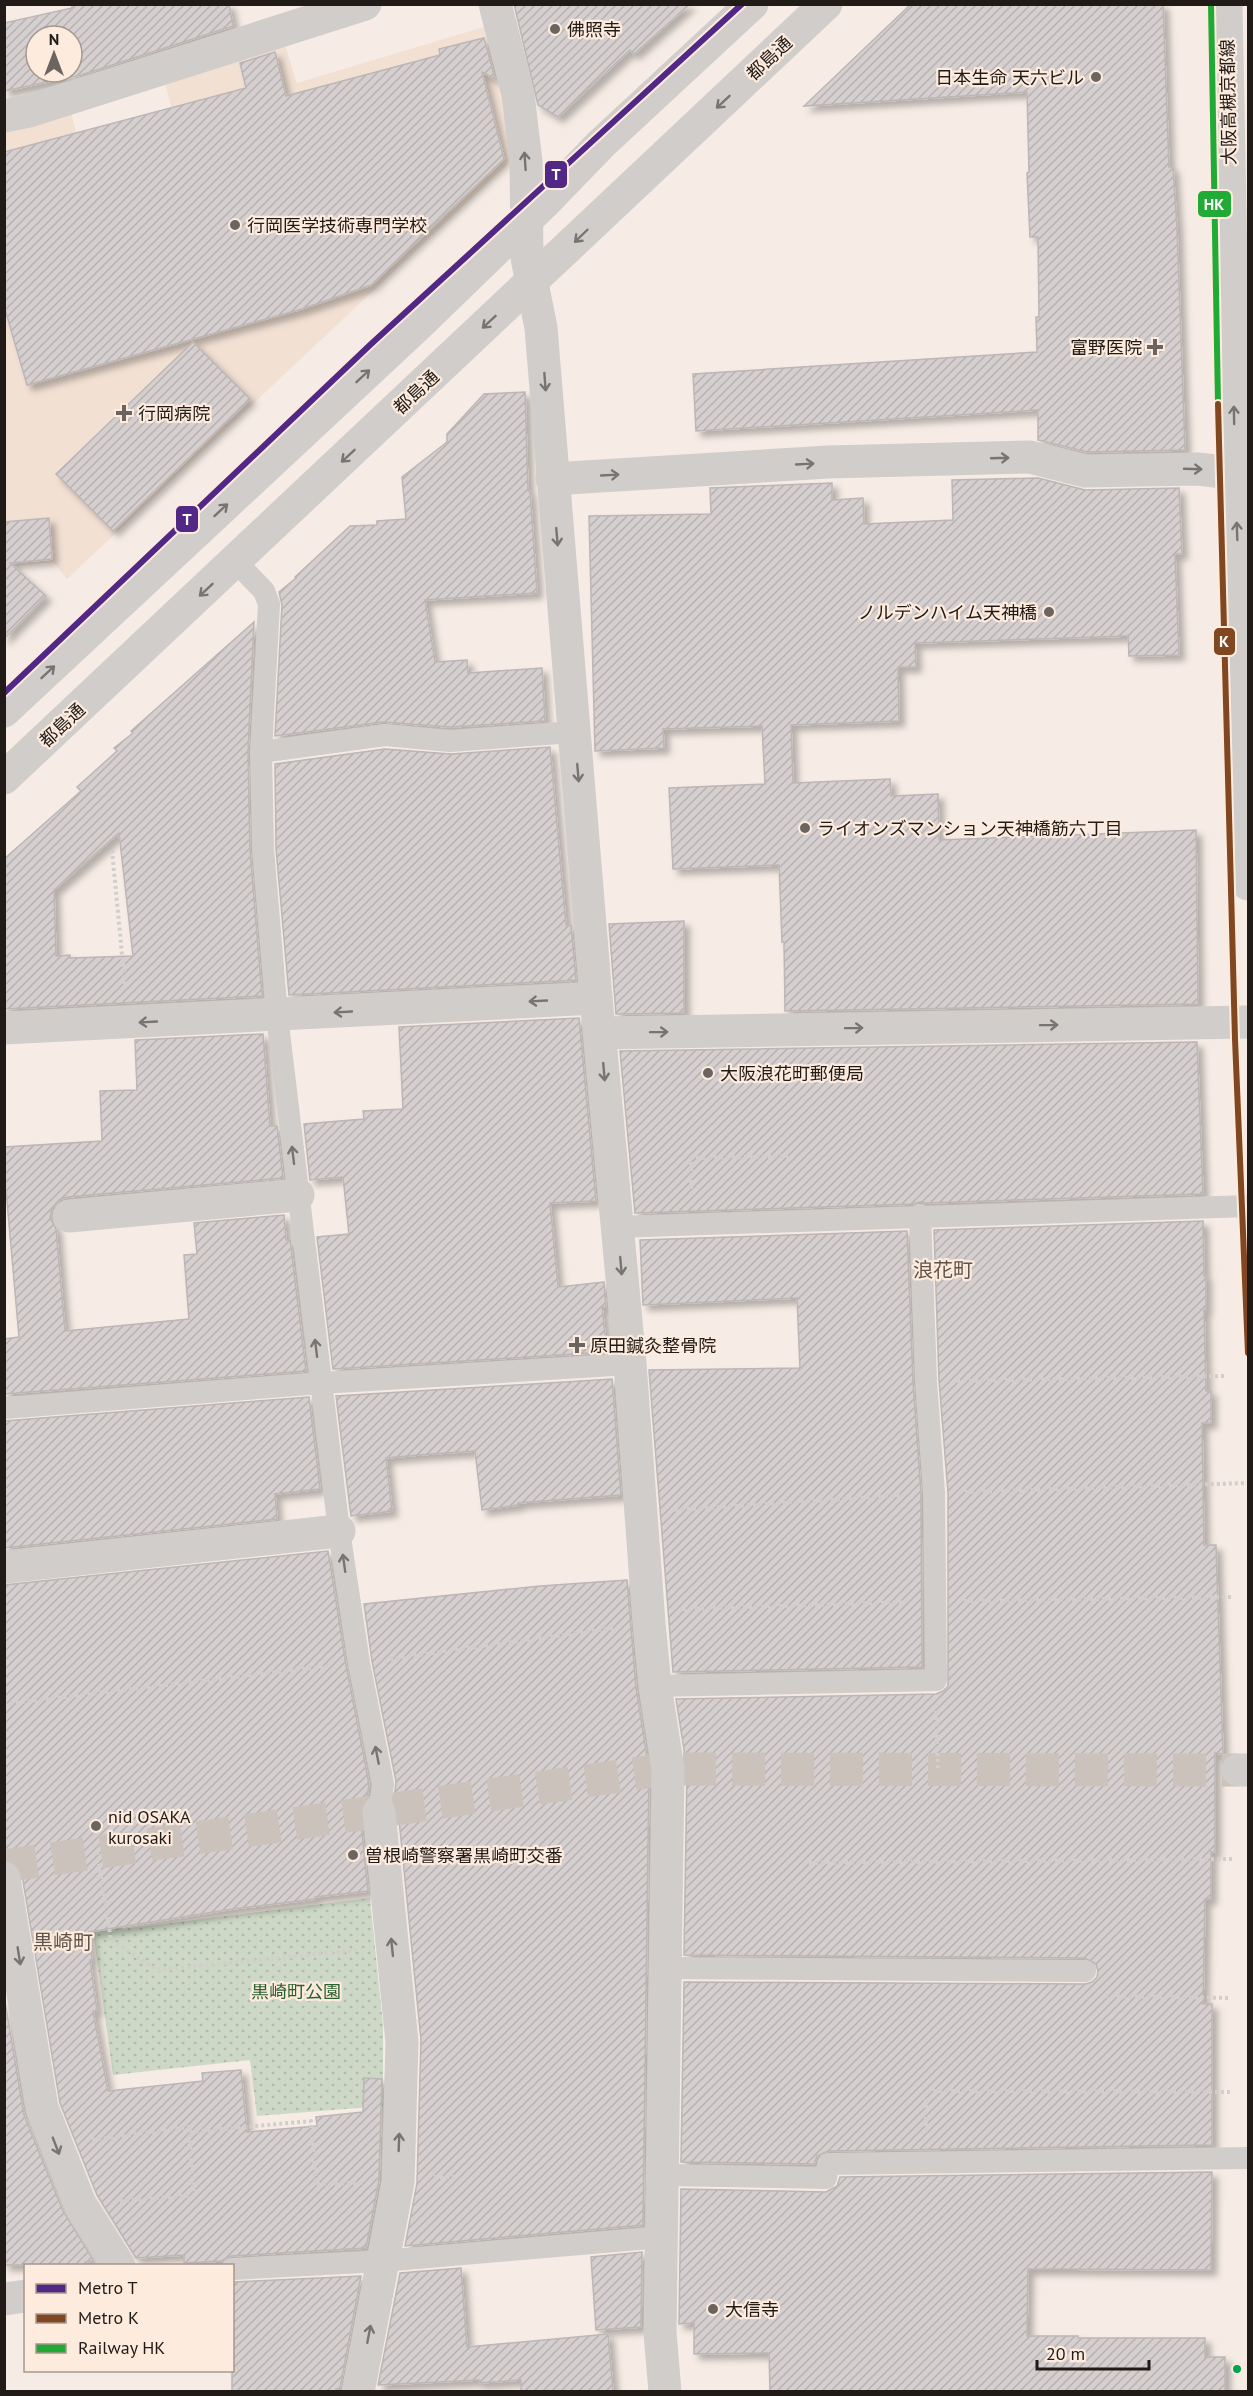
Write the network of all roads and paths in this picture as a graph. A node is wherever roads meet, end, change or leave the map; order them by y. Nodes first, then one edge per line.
1 (365, 4) edge
2 (495, 4) edge
3 (752, 4) edge
4 (826, 4) edge
5 (1226, 4) edge
6 (4, 117) edge
7 (527, 220) junction
8 (532, 282) junction
9 (1242, 474) edge
10 (552, 479) junction
11 (236, 562) junction
12 (4, 711) edge
13 (574, 732) junction
14 (261, 752) junction
15 (4, 778) edge
16 (112, 850) dead end
17 (1248, 884) edge
18 (596, 998) junction
19 (277, 1016) junction
20 (1248, 1022) edge
21 (128, 1023) junction
22 (4, 1028) edge
23 (600, 1033) junction
24 (788, 1156) dead end
25 (298, 1195) junction
26 (1248, 1206) edge
27 (920, 1215) junction
28 (69, 1216) dead end
29 (692, 1225) junction
30 (617, 1227) junction
31 (630, 1364) junction
32 (1227, 1376) dead end
33 (926, 1381) junction
34 (321, 1383) junction
35 (4, 1408) edge
36 (339, 1531) junction
37 (4, 1567) edge
38 (936, 1680) junction
39 (655, 1686) junction
40 (938, 1770) dead end
41 (380, 1812) joint
42 (97, 1852) dead end
43 (1232, 1859) dead end
44 (803, 1863) dead end
45 (4, 1878) edge
46 (392, 1947) junction
47 (666, 1968) junction
48 (1085, 1971) joint
49 (1231, 1998) dead end
50 (1232, 2092) dead end
51 (189, 2132) junction
52 (55, 2145) junction
53 (1248, 2158) edge
54 (927, 2161) junction
55 (663, 2175) junction
56 (398, 2182) junction
57 (80, 2204) junction
58 (662, 2237) junction
59 (383, 2261) junction
60 (118, 2264) edge
61 (234, 2269) edge
62 (24, 2296) edge
63 (4, 2299) edge
64 (358, 2391) edge
65 (665, 2391) edge

1 - 6 street
7 -> 2 street
3 - 7 street
4 -> 8 street, 都島通
9 -> 5 street, 大阪高槻京都線
7 - 8 street
12 -> 7 street
8 -> 10 street
8 -> 11 street, 都島通
10 -> 9 street
17 -> 9 street, 大阪高槻京都線
10 -> 13 street
11 - 14 lane
11 -> 15 street, 都島通
13 - 14 lane
13 -> 18 street
14 - 19 lane
16 - 21 path
18 -> 19 street
18 - 23 street
19 -> 21 street
25 -> 19 lane
23 -> 20 street
21 - 22 street
23 -> 30 street
24 - 29 path
25 - 28 street
34 -> 25 lane
26 - 27 lane
27 - 29 lane
27 - 33 lane
29 - 30 lane
30 -> 31 street
31 - 34 lane
31 - 39 street
32 - 33 path
33 - 38 lane
34 - 35 lane
34 - 36 lane
36 - 37 street
41 -> 36 lane
38 - 39 lane
38 - 40 path
39 - 47 street
41 - 46 street
42 - 46 path
43 - 44 path
45 -> 52 street
56 -> 46 street
47 - 48 lane
47 - 55 street
48 - 49 path
50 - 54 path
51 - 52 path
51 - 56 path
51 - 57 path
52 -> 57 street
53 - 54 lane
54 - 55 lane
55 - 58 street
56 - 59 street
57 - 60 street
58 - 59 lane
58 - 65 street
59 - 61 lane
64 -> 59 street
62 - 63 street

